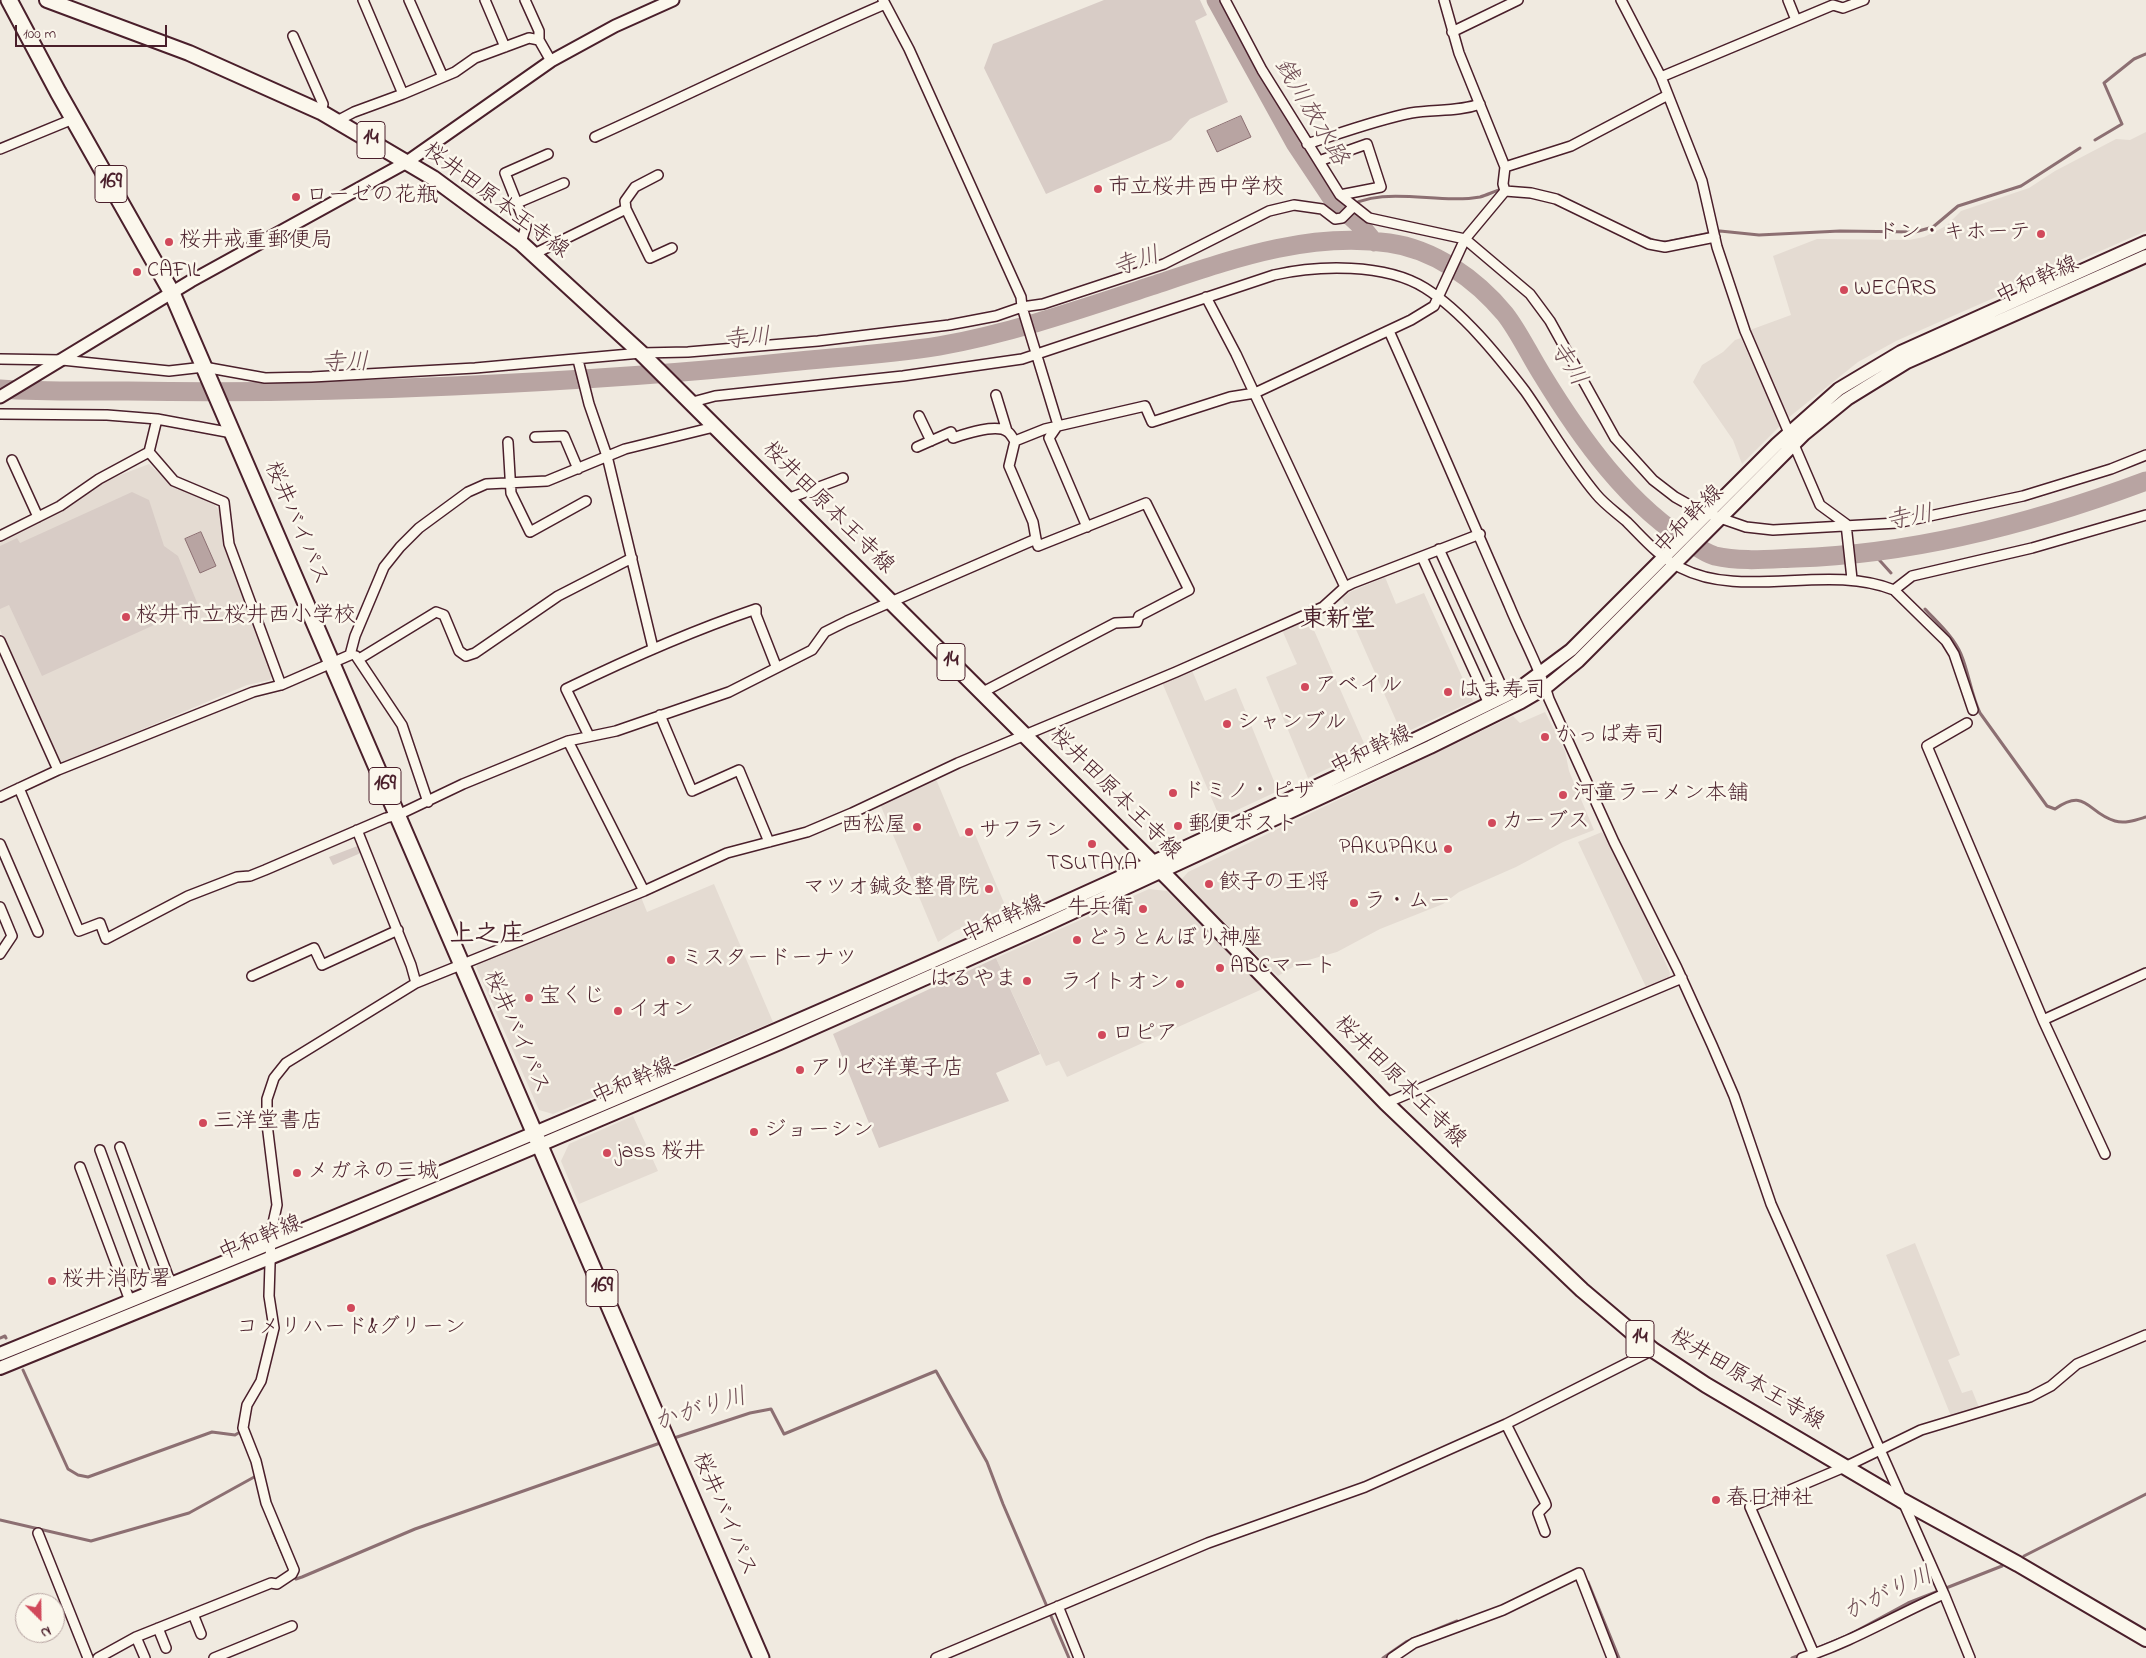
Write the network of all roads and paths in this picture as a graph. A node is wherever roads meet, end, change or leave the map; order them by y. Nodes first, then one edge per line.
1 (363, 0) edge
2 (409, 0) edge
3 (485, 0) edge
4 (525, 0) edge
5 (673, 0) edge
6 (1225, 0) edge
7 (1444, 0) edge
8 (1518, 0) edge
9 (1621, 0) edge
10 (1788, 0) edge
11 (1864, 0) edge
12 (14, 1) edge
13 (56, 1) edge
14 (884, 2) edge
15 (1796, 20) junction
16 (1452, 32) junction
17 (293, 36) dead end
18 (539, 40) junction
19 (505, 48) junction
20 (551, 61) junction
21 (443, 77) junction
22 (1661, 77) junction
23 (403, 94) junction
24 (1668, 95) junction
25 (1480, 104) junction
26 (321, 112) junction
27 (74, 119) junction
28 (338, 121) junction
29 (595, 137) dead end
30 (1307, 144) junction
31 (0, 149) edge
32 (548, 154) dead end
33 (1319, 161) junction
34 (407, 162) junction
35 (1505, 167) junction
36 (658, 174) dead end
37 (564, 183) dead end
38 (1504, 188) junction
39 (1348, 202) junction
40 (517, 203) junction
41 (626, 209) junction
42 (1714, 234) junction
43 (1464, 242) junction
44 (2146, 242) edge
45 (522, 243) junction
46 (672, 248) dead end
47 (534, 254) junction
48 (2146, 256) edge
49 (172, 293) junction
50 (1439, 295) junction
51 (1206, 297) junction
52 (1023, 309) junction
53 (1389, 331) junction
54 (1037, 350) junction
55 (644, 356) junction
56 (0, 359) edge
57 (578, 360) junction
58 (60, 361) junction
59 (205, 370) junction
60 (1255, 392) junction
61 (996, 395) dead end
62 (0, 397) edge
63 (686, 400) junction
64 (0, 414) edge
65 (919, 416) dead end
66 (158, 419) junction
67 (1058, 425) junction
68 (714, 427) junction
69 (231, 429) junction
70 (1007, 431) junction
71 (1789, 432) junction
72 (535, 437) dead end
73 (931, 441) junction
74 (1015, 441) junction
75 (508, 442) dead end
76 (1794, 445) junction
77 (917, 447) dead end
78 (148, 452) junction
79 (2146, 455) edge
80 (607, 456) junction
81 (12, 460) dead end
82 (578, 469) junction
83 (843, 478) dead end
84 (510, 483) junction
85 (788, 499) junction
86 (586, 501) dead end
87 (2146, 515) edge
88 (38, 517) junction
89 (1714, 517) junction
90 (1846, 526) junction
91 (1087, 527) junction
92 (1480, 534) junction
93 (0, 536) edge
94 (1036, 539) junction
95 (1439, 549) junction
96 (1422, 557) junction
97 (632, 558) junction
98 (1671, 560) junction
99 (1852, 578) junction
100 (1346, 587) junction
101 (1894, 590) junction
102 (891, 602) junction
103 (0, 641) edge
104 (653, 648) junction
105 (354, 657) junction
106 (332, 663) junction
107 (776, 666) junction
108 (1541, 674) junction
109 (281, 685) junction
110 (1546, 688) junction
111 (981, 693) junction
112 (1506, 696) junction
113 (1489, 704) junction
114 (1973, 710) dead end
115 (660, 715) junction
116 (1967, 723) dead end
117 (1023, 735) junction
118 (589, 736) junction
119 (568, 742) junction
120 (58, 770) junction
121 (19, 788) junction
122 (0, 796) edge
123 (428, 802) junction
124 (398, 815) junction
125 (357, 830) junction
126 (769, 842) junction
127 (0, 844) edge
128 (1156, 867) junction
129 (644, 891) junction
130 (0, 907) edge
131 (398, 930) junction
132 (38, 932) dead end
133 (0, 954) edge
134 (462, 965) junction
135 (2146, 973) edge
136 (252, 976) dead end
137 (1682, 978) junction
138 (416, 983) junction
139 (2044, 1020) junction
140 (1386, 1103) junction
141 (537, 1139) junction
142 (120, 1147) dead end
143 (100, 1150) dead end
144 (2105, 1154) dead end
145 (80, 1167) dead end
146 (271, 1242) junction
147 (271, 1257) junction
148 (170, 1284) junction
149 (152, 1292) junction
150 (130, 1301) junction
151 (2146, 1335) edge
152 (1653, 1350) junction
153 (0, 1354) edge
154 (0, 1368) edge
155 (1506, 1424) junction
156 (1880, 1450) junction
157 (1847, 1466) junction
158 (1901, 1500) junction
159 (1545, 1532) dead end
160 (38, 1533) dead end
161 (1944, 1594) junction
162 (1058, 1606) junction
163 (193, 1614) junction
164 (292, 1626) dead end
165 (158, 1628) junction
166 (200, 1634) dead end
167 (136, 1637) junction
168 (2146, 1639) edge
169 (166, 1648) dead end
170 (1814, 1654) junction
171 (88, 1658) edge
172 (98, 1658) edge
173 (144, 1658) edge
174 (214, 1658) edge
175 (762, 1658) edge
176 (936, 1658) edge
177 (1079, 1658) edge
178 (1392, 1658) edge
179 (1612, 1658) edge
180 (1802, 1658) edge
181 (1970, 1658) edge

1 - 23 street
2 - 21 street
3 - 19 street
4 - 18 street
5 - 20 street
6 - 30 street
7 - 16 street
8 - 16 street
9 - 22 street
10 - 15 street
11 - 15 street
12 - 27 highway, 桜井バイパス / 169
13 - 26 main road, 桜井田原本王寺線 / 14
14 - 29 street
14 - 52 street
15 - 22 street
16 - 25 street
17 - 26 street
18 - 19 street
18 - 20 street
19 - 21 street
20 - 34 street
21 - 23 street
22 - 24 street
23 - 28 street
24 - 35 street
24 - 42 street
25 - 30 street
25 - 35 street
26 - 28 main road, 桜井田原本王寺線 / 14
27 - 31 street
27 - 49 highway, 桜井バイパス / 169
28 - 34 main road, 桜井田原本王寺線 / 14
30 - 33 street
32 - 40 street
33 - 39 street
33 - 39 street
34 - 45 main road, 桜井田原本王寺線 / 14
34 - 49 street
35 - 38 street
36 - 41 street
37 - 40 street
38 - 42 street
38 - 43 street
39 - 43 street
39 - 52 street
40 - 45 street
41 - 46 street
41 - 47 street
42 - 71 street
43 - 50 street
43 - 89 street
44 - 71 main road, 中和幹線
45 - 47 main road, 桜井田原本王寺線 / 14
47 - 55 main road, 桜井田原本王寺線 / 14
48 - 76 main road, 中和幹線
49 - 58 street
49 - 59 highway, 桜井バイパス / 169
50 - 51 street
50 - 53 street
50 - 98 street
51 - 54 street
51 - 60 street
52 - 54 street
52 - 55 street
53 - 60 street
53 - 92 street
54 - 63 street
54 - 67 street
55 - 57 street
55 - 63 main road, 桜井田原本王寺線 / 14
56 - 58 street
57 - 59 street
57 - 80 street
58 - 59 street
58 - 62 street
59 - 69 highway, 桜井バイパス / 169
60 - 67 street
60 - 100 street
61 - 70 street
63 - 68 main road, 桜井田原本王寺線 / 14
64 - 66 street
65 - 73 street
66 - 69 street
66 - 78 street
67 - 74 street
67 - 91 street
68 - 80 street
68 - 85 main road, 桜井田原本王寺線 / 14
69 - 106 highway, 桜井バイパス / 169
70 - 73 street
70 - 74 street
71 - 76 street
71 - 89 main road, 中和幹線
72 - 82 street
73 - 77 street
74 - 94 street
75 - 84 street
76 - 89 main road, 中和幹線
76 - 90 street
78 - 88 street
78 - 109 street
79 - 90 street
80 - 82 street
80 - 97 street
81 - 88 street
82 - 84 street
83 - 85 street
84 - 86 street
84 - 105 street
85 - 102 main road, 桜井田原本王寺線 / 14
87 - 101 street
88 - 93 street
89 - 90 street
89 - 98 main road, 中和幹線
90 - 99 street
91 - 94 street
91 - 111 street
92 - 95 street
92 - 108 street
94 - 102 street
95 - 96 street
95 - 112 street
96 - 100 street
96 - 113 street
97 - 104 street
97 - 105 street
98 - 99 street
98 - 108 main road, 中和幹線
98 - 110 main road, 中和幹線
99 - 101 street
100 - 117 street
101 - 114 street
102 - 107 street
102 - 111 main road, 桜井田原本王寺線 / 14
103 - 120 street
104 - 107 street
104 - 118 street
105 - 106 street
105 - 123 street
106 - 109 street
106 - 124 highway, 桜井バイパス / 169
107 - 115 street
108 - 110 street
108 - 112 main road, 中和幹線
109 - 120 street
110 - 128 main road, 中和幹線
110 - 137 street
111 - 117 main road, 桜井田原本王寺線 / 14
112 - 113 main road, 中和幹線
113 - 128 main road, 中和幹線
115 - 118 street
115 - 126 street
116 - 139 street
117 - 126 street
117 - 128 main road, 桜井田原本王寺線 / 14
118 - 119 street
119 - 123 street
119 - 129 street
120 - 121 street
121 - 122 street
121 - 125 street
123 - 124 street
124 - 125 street
124 - 134 highway, 桜井バイパス / 169
125 - 131 street
126 - 129 street
127 - 132 street
128 - 140 main road, 桜井田原本王寺線 / 14
128 - 141 main road, 中和幹線
129 - 134 street
130 - 133 street
131 - 136 street
131 - 138 street
134 - 138 street
134 - 141 highway, 桜井バイパス / 169
135 - 139 street
137 - 140 street
137 - 156 street
138 - 146 street
139 - 144 street
140 - 152 main road, 桜井田原本王寺線 / 14
141 - 146 main road, 中和幹線
141 - 147 main road, 中和幹線
141 - 175 highway, 桜井バイパス / 169
142 - 148 street
143 - 149 street
145 - 150 street
146 - 147 street
146 - 148 main road, 中和幹線
147 - 154 main road, 中和幹線
147 - 163 street
148 - 149 main road, 中和幹線
149 - 150 main road, 中和幹線
150 - 153 main road, 中和幹線
151 - 156 street
152 - 155 street
152 - 157 main road, 桜井田原本王寺線 / 14
155 - 159 street
155 - 162 street
156 - 157 street
156 - 158 street
157 - 158 main road, 桜井田原本王寺線 / 14
157 - 170 street
158 - 161 street
158 - 168 main road, 桜井田原本王寺線 / 14
160 - 171 street
161 - 170 street
161 - 181 street
162 - 176 street
162 - 177 street
163 - 165 street
163 - 166 street
164 - 174 street
165 - 167 street
165 - 169 street
167 - 172 street
167 - 173 street
170 - 180 street
178 - 179 street

